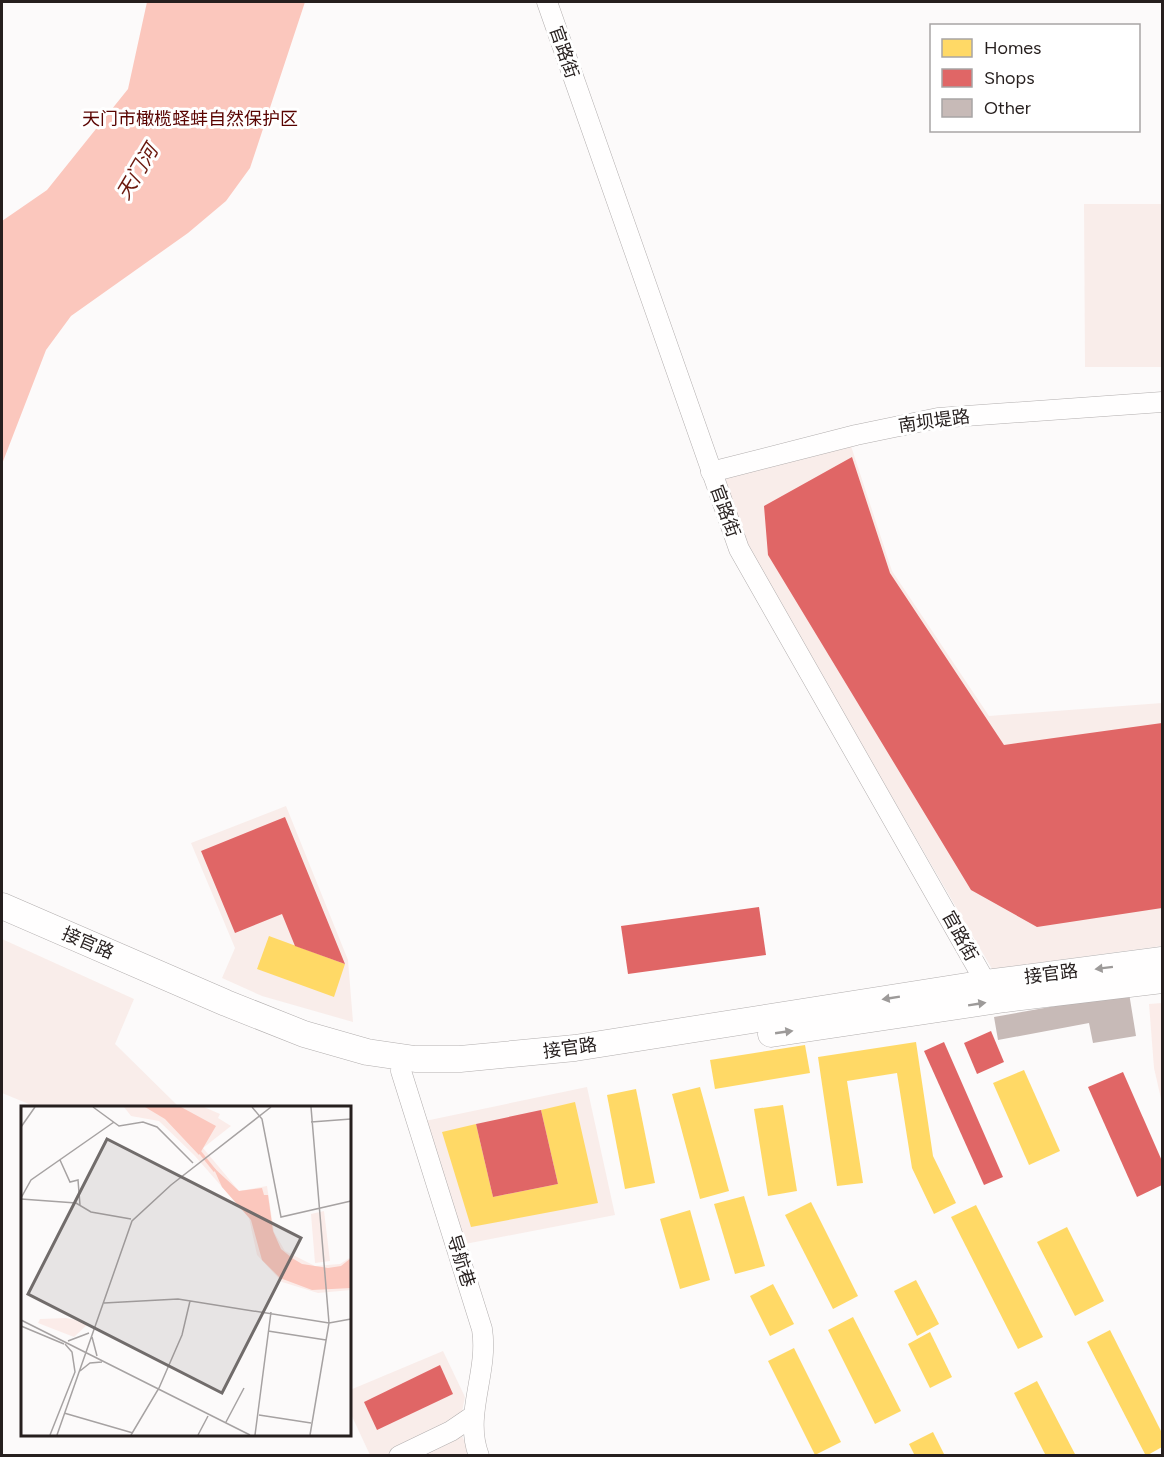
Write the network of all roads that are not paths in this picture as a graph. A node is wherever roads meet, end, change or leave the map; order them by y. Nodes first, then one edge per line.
1 (547, 2) edge
2 (1162, 402) edge
3 (711, 472) junction
4 (2, 906) edge
5 (2, 920) edge
6 (1162, 960) edge
7 (1162, 980) edge
8 (986, 982) junction
9 (401, 1071) junction
10 (473, 1416) junction
11 (399, 1455) edge
12 (479, 1455) edge

1 - 3 street, 官路街
2 - 3 street, 南坝堤路
3 - 8 street, 官路街
8 -> 4 main road, 接官路
5 - 9 main road, 接官路
6 -> 8 main road, 接官路
9 -> 7 main road, 接官路
9 - 10 street, 导航巷
10 - 11 street
10 - 12 street, 导航巷

